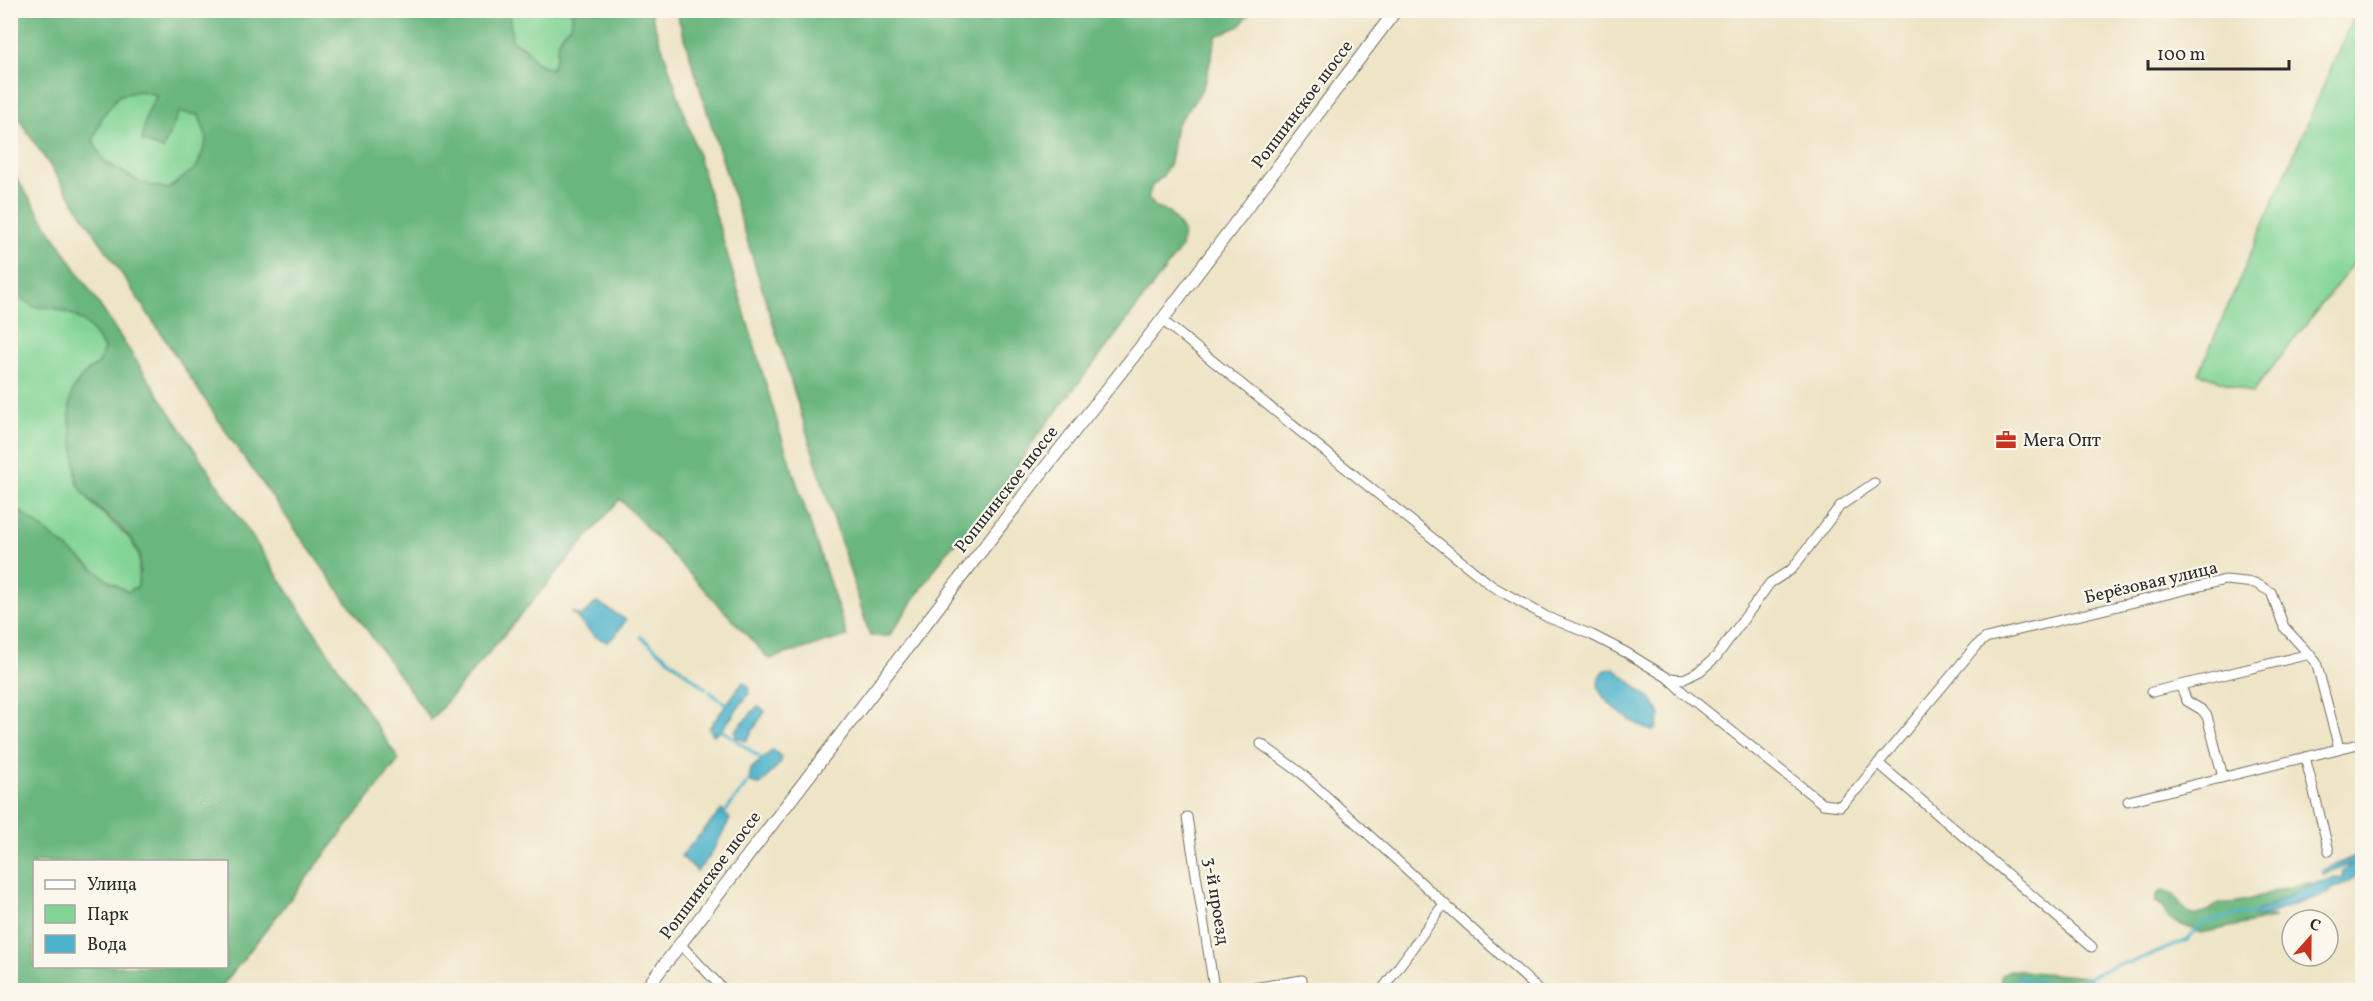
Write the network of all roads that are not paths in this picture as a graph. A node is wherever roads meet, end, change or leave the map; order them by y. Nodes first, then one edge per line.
1 (1396, 10) edge
2 (1162, 320) junction
3 (1874, 483) dead end
4 (2310, 654) junction
5 (1668, 678) junction
6 (2180, 686) junction
7 (2152, 692) dead end
8 (2362, 743) edge
9 (1262, 744) dead end
10 (2339, 748) junction
11 (2305, 757) junction
12 (1878, 763) junction
13 (2223, 777) junction
14 (2128, 801) dead end
15 (1187, 817) dead end
16 (2329, 851) dead end
17 (1446, 906) junction
18 (680, 944) junction
19 (2092, 947) dead end
20 (1302, 980) dead end
21 (645, 990) edge
22 (724, 990) edge
23 (1211, 990) edge
24 (1240, 990) edge
25 (1382, 990) edge
26 (1538, 990) edge

1 - 2 main road, Ропшинское шоссе
2 - 5 street
2 - 18 main road, Ропшинское шоссе
3 - 5 street
4 - 6 street
4 - 10 street, Берёзовая улица
4 - 12 street, Берёзовая улица
5 - 12 street, Берёзовая улица
6 - 7 street
6 - 13 street
8 - 10 street
9 - 17 street
10 - 11 street
11 - 13 street
11 - 16 street
12 - 19 street
13 - 14 street
15 - 23 street, 3-й проезд
17 - 25 street
17 - 26 street
18 - 21 main road, Ропшинское шоссе
18 - 22 street
20 - 24 street

